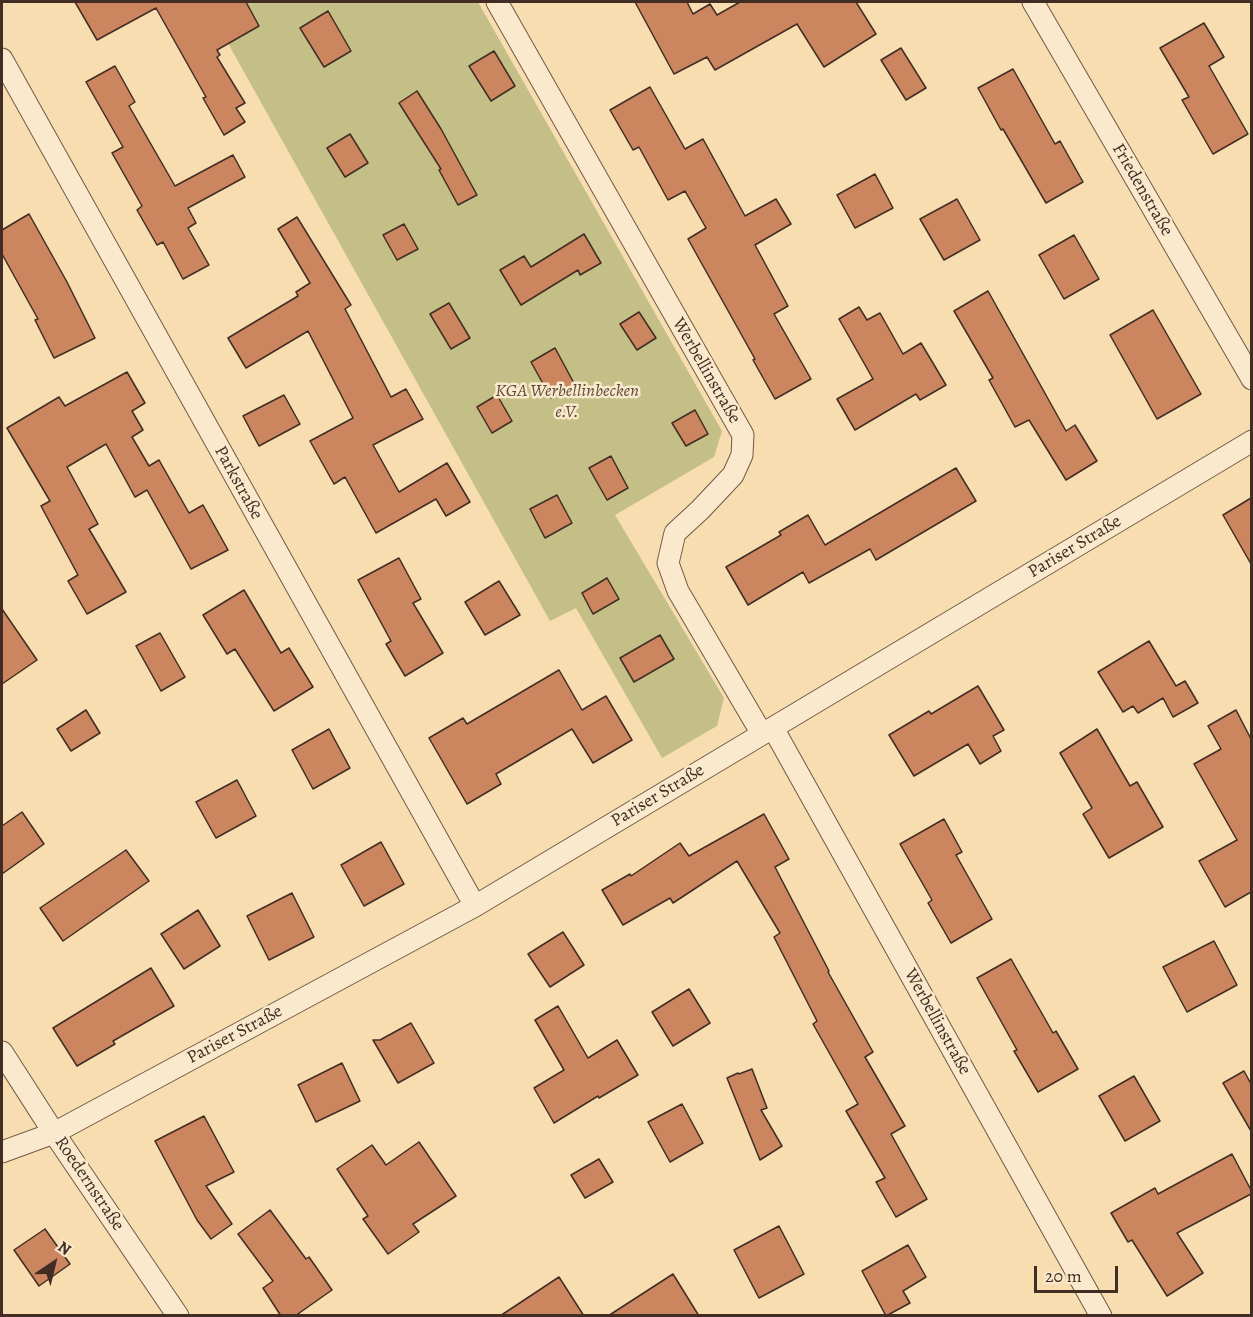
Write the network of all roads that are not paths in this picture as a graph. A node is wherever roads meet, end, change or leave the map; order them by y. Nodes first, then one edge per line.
1 (497, 2) edge
2 (1033, 2) edge
3 (2, 59) edge
4 (1251, 379) edge
5 (1251, 441) edge
6 (767, 731) junction
7 (475, 906) junction
8 (2, 1052) edge
9 (54, 1133) junction
10 (2, 1152) edge
11 (178, 1316) edge
12 (1101, 1316) edge

1 - 6 street, Werbellinstraße
2 - 4 street, Friedenstraße
3 - 7 street, Parkstraße
5 - 6 street, Pariser Straße
6 - 7 street, Pariser Straße
6 - 12 street, Werbellinstraße
7 - 9 street, Pariser Straße
8 - 9 street, Roedernstraße
9 - 10 street, Pariser Straße
9 - 11 street, Roedernstraße

